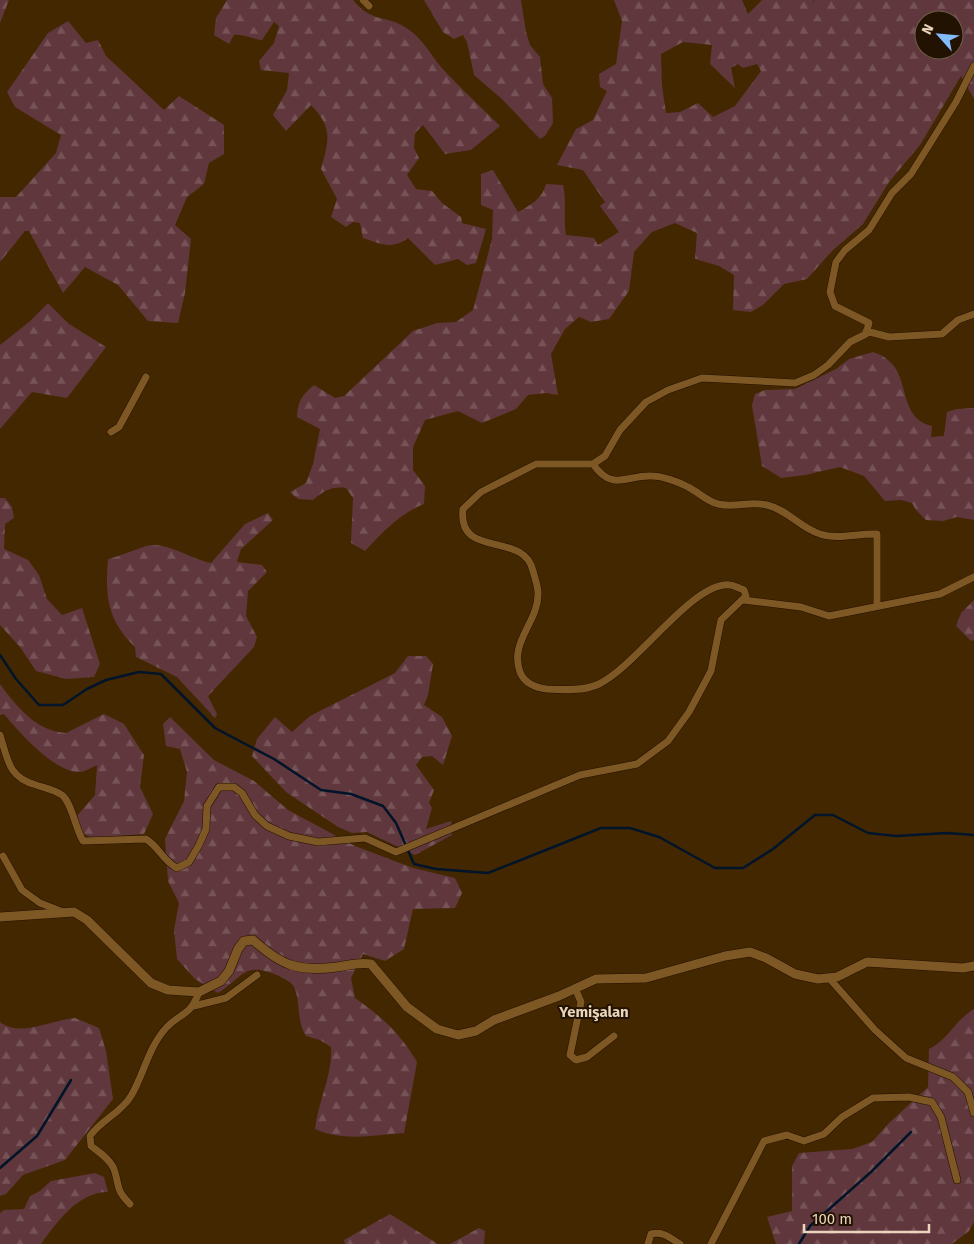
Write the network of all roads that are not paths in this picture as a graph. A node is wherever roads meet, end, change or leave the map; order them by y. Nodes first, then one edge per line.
1 (363, 0) edge
2 (369, 6) dead end
3 (974, 66) edge
4 (974, 314) edge
5 (866, 331) junction
6 (146, 377) dead end
7 (111, 432) dead end
8 (593, 464) junction
9 (974, 577) edge
10 (743, 600) junction
11 (877, 606) junction
12 (0, 735) edge
13 (3, 856) dead end
14 (68, 914) junction
15 (0, 917) edge
16 (974, 966) edge
17 (257, 975) dead end
18 (829, 978) junction
19 (575, 988) junction
20 (199, 992) junction
21 (194, 1006) junction
22 (614, 1036) dead end
23 (974, 1113) edge
24 (957, 1180) dead end
25 (130, 1204) dead end
26 (648, 1244) edge
27 (680, 1244) edge
28 (711, 1244) edge

1 - 2 street
3 - 5 street
4 - 5 street
5 - 8 street
6 - 7 street
8 - 10 street
8 - 11 street
9 - 11 street
10 - 11 street
10 - 12 street
13 - 14 street
14 - 15 street
14 - 20 street
16 - 18 street
17 - 21 street
18 - 19 street
18 - 23 street
19 - 20 street
19 - 22 street
20 - 21 street
21 - 25 street
24 - 28 street
26 - 27 street

